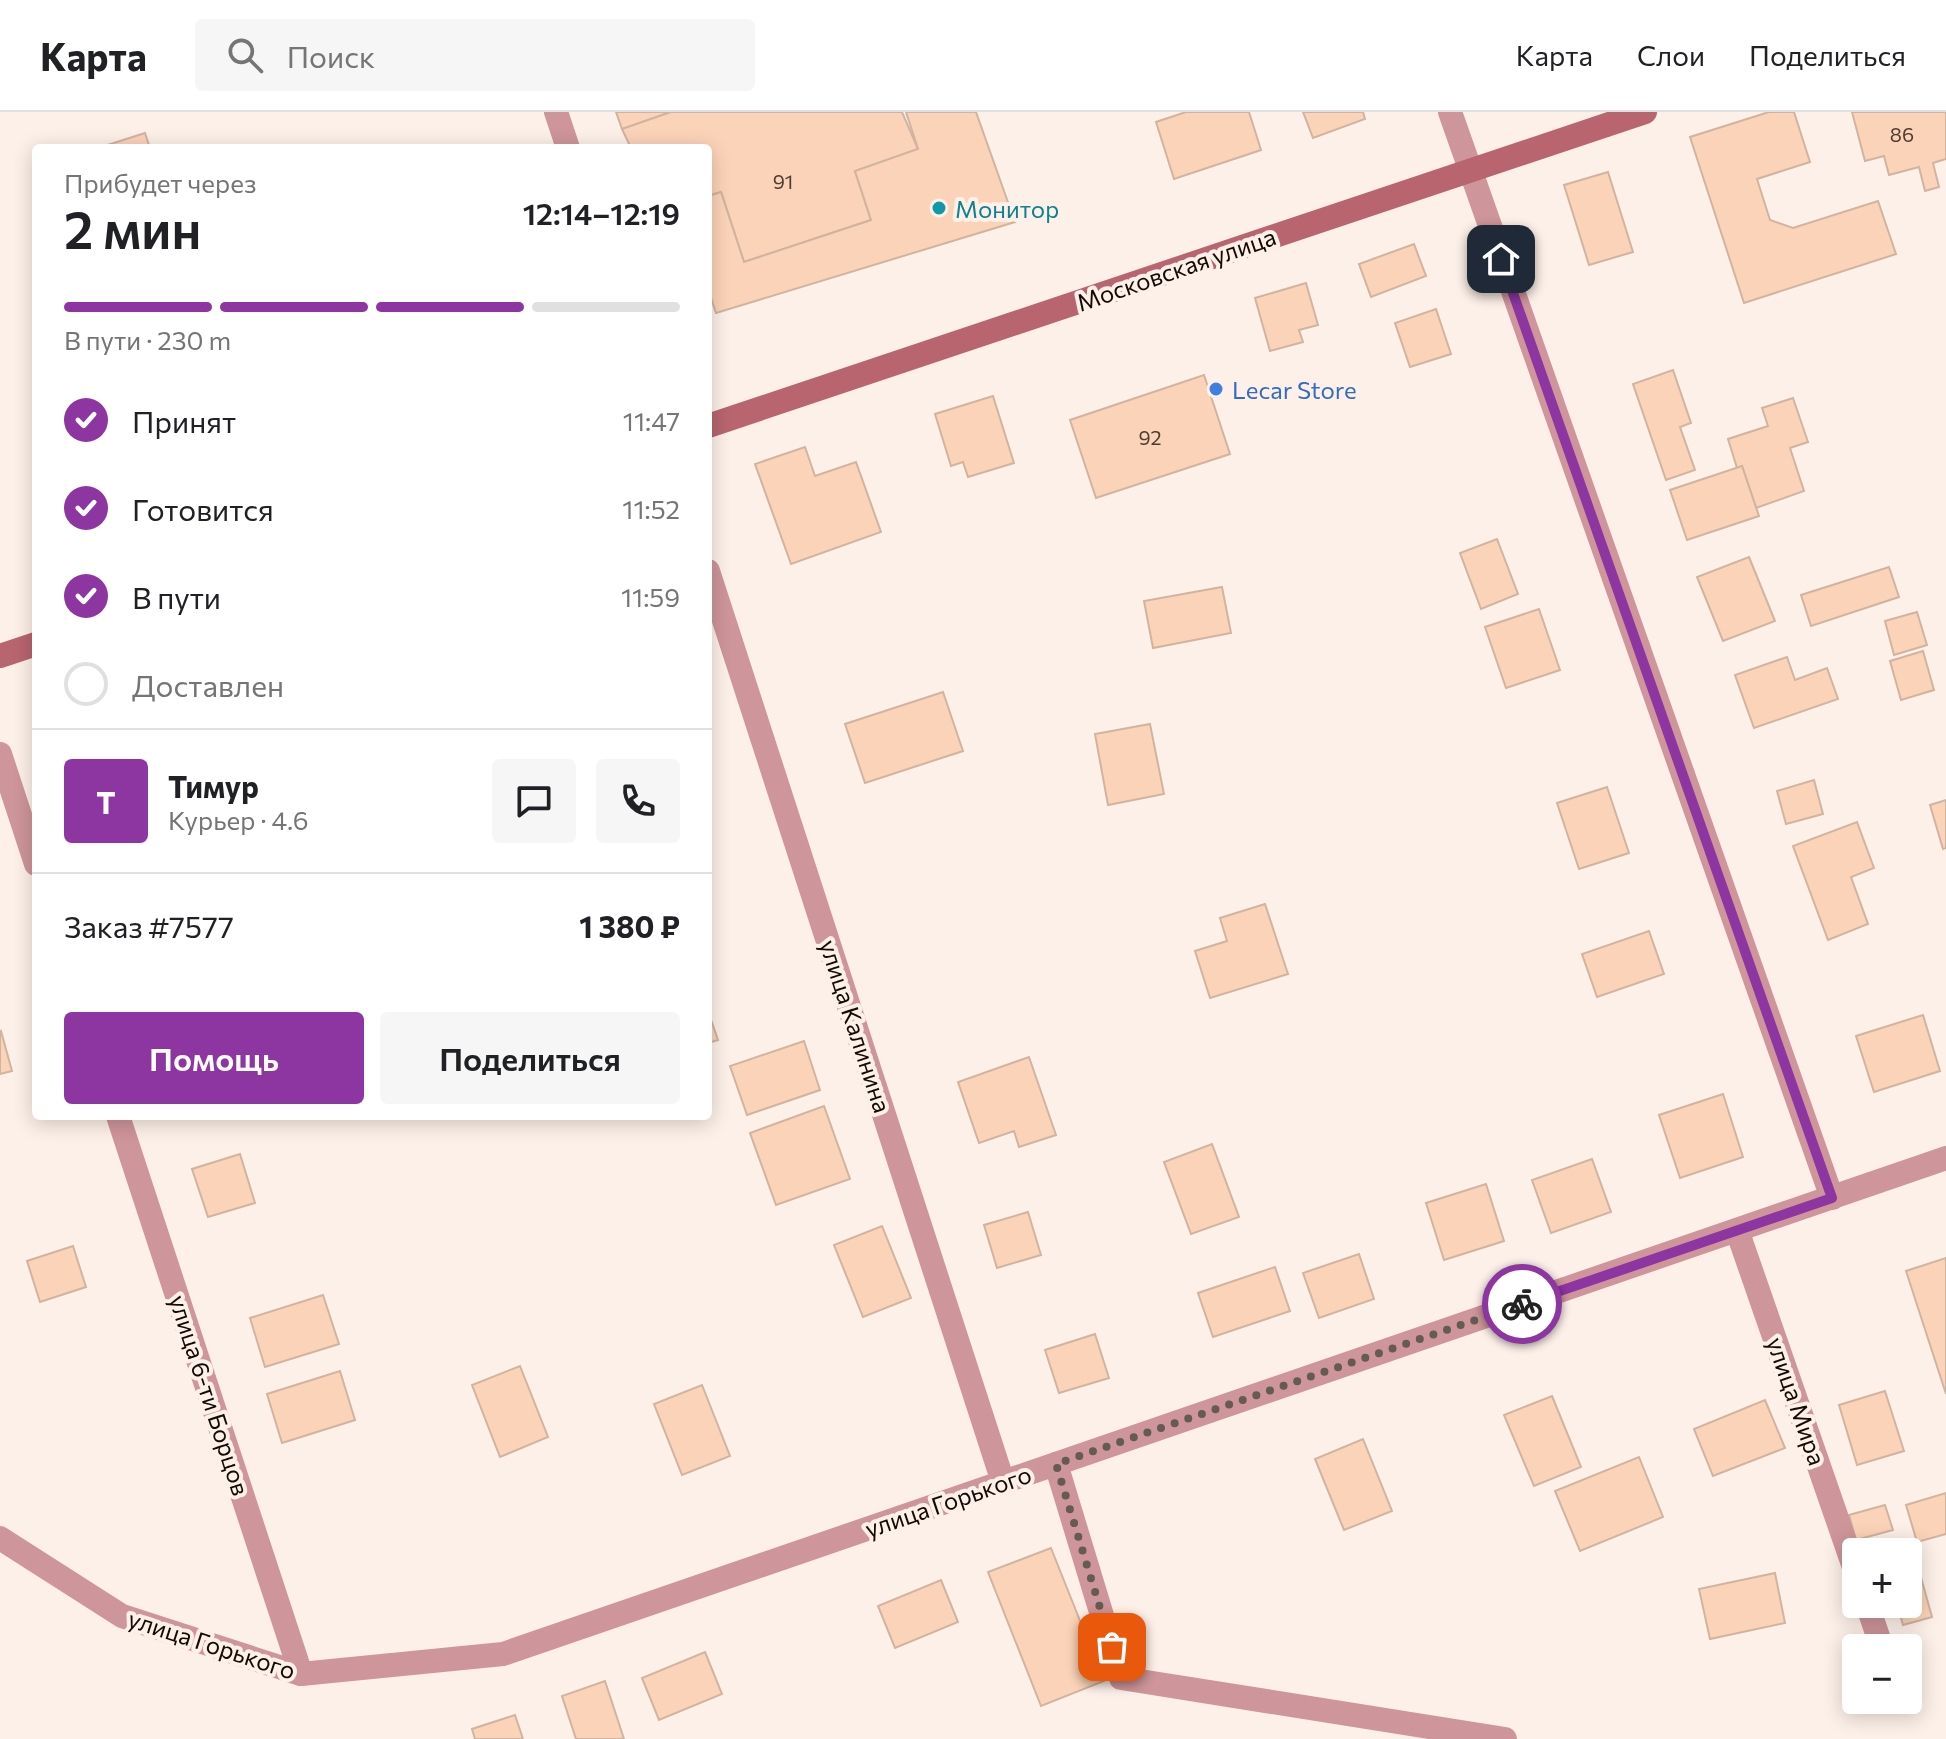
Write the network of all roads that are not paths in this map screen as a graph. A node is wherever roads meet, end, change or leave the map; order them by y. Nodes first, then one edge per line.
1 (556, 112) edge
2 (1450, 112) edge
3 (1645, 112) edge
4 (567, 144) edge
5 (1470, 170) junction
6 (712, 425) edge
7 (712, 583) edge
8 (32, 645) edge
9 (0, 656) edge
10 (0, 754) edge
11 (32, 852) edge
12 (119, 1120) edge
13 (1946, 1158) edge
14 (1832, 1198) junction
15 (1737, 1230) junction
16 (1056, 1464) junction
17 (1003, 1482) junction
18 (0, 1538) edge
19 (1844, 1538) edge
20 (301, 1674) junction
21 (1505, 1739) edge

1 - 4 street
2 - 5 street
3 - 5 street, Московская улица
5 - 6 street, Московская улица
5 - 14 street
7 - 17 street, улица Калинина
8 - 9 street
10 - 11 street
12 - 20 street, улица 6-ти Борцов
13 - 14 street, улица Горького
14 - 15 street, улица Горького
15 - 16 street, улица Горького
15 - 19 street, улица Мира
16 - 17 street, улица Горького
16 - 21 street
17 - 20 street, улица Горького
18 - 20 street, улица Горького

